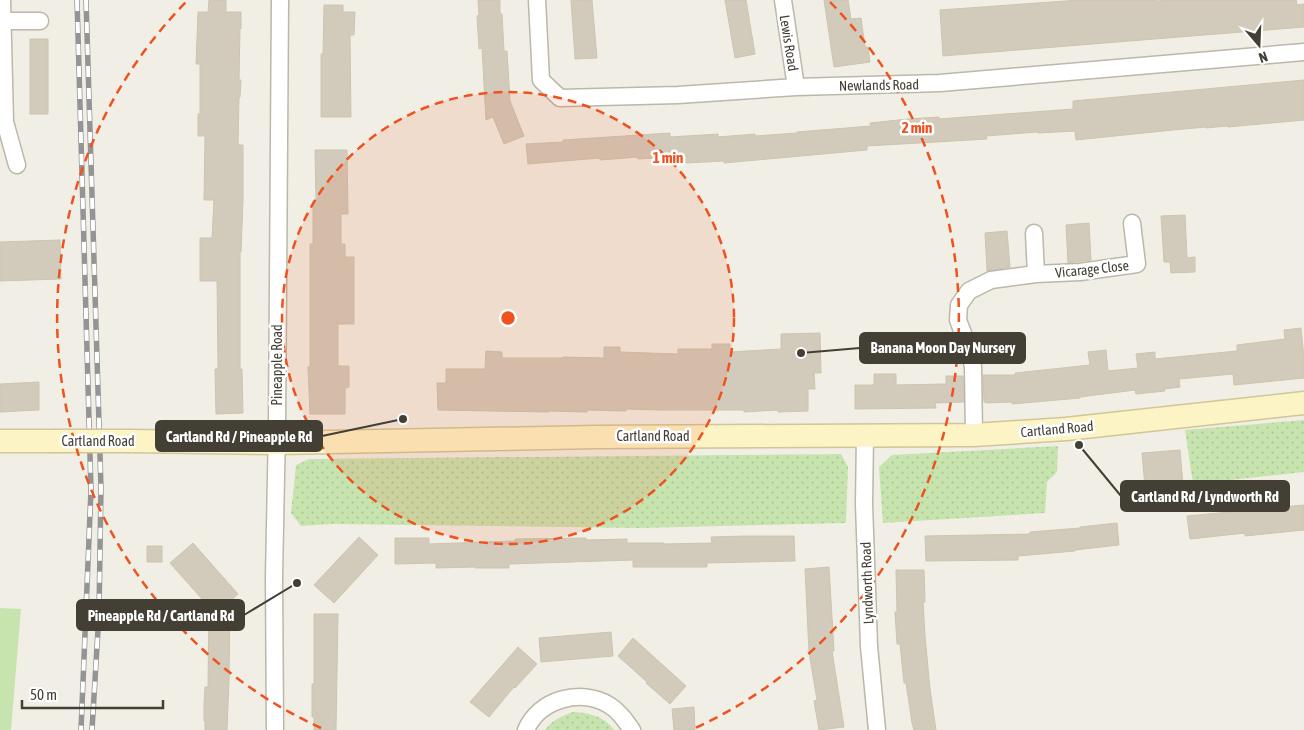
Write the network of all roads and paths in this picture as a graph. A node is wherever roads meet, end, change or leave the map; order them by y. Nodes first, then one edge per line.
1 (2, 0) edge
2 (280, 0) edge
3 (537, 0) edge
4 (783, 0) edge
5 (4, 21) junction
6 (40, 21) dead end
7 (1304, 52) edge
8 (796, 86) junction
9 (3, 122) edge
10 (17, 165) dead end
11 (1132, 223) dead end
12 (1034, 233) dead end
13 (1036, 274) junction
14 (1304, 404) edge
15 (865, 435) junction
16 (974, 435) junction
17 (0, 441) edge
18 (276, 443) junction
19 (275, 730) edge
20 (526, 730) edge
21 (632, 730) edge
22 (876, 730) edge

1 - 5 street
2 - 18 street, Pineapple Road
3 - 8 street, Newlands Road
4 - 8 street, Lewis Road
5 - 6 street
5 - 9 street
7 - 8 street, Newlands Road
9 - 10 street
11 - 13 street, Vicarage Close
12 - 13 street, Vicarage Close
13 - 16 street, Vicarage Close
14 - 16 street, Cartland Road
15 - 16 street, Cartland Road
15 - 18 street, Cartland Road
15 - 22 street, Lyndworth Road
17 - 18 street, Cartland Road, bridge
18 - 19 street, Pineapple Road
20 - 21 street

